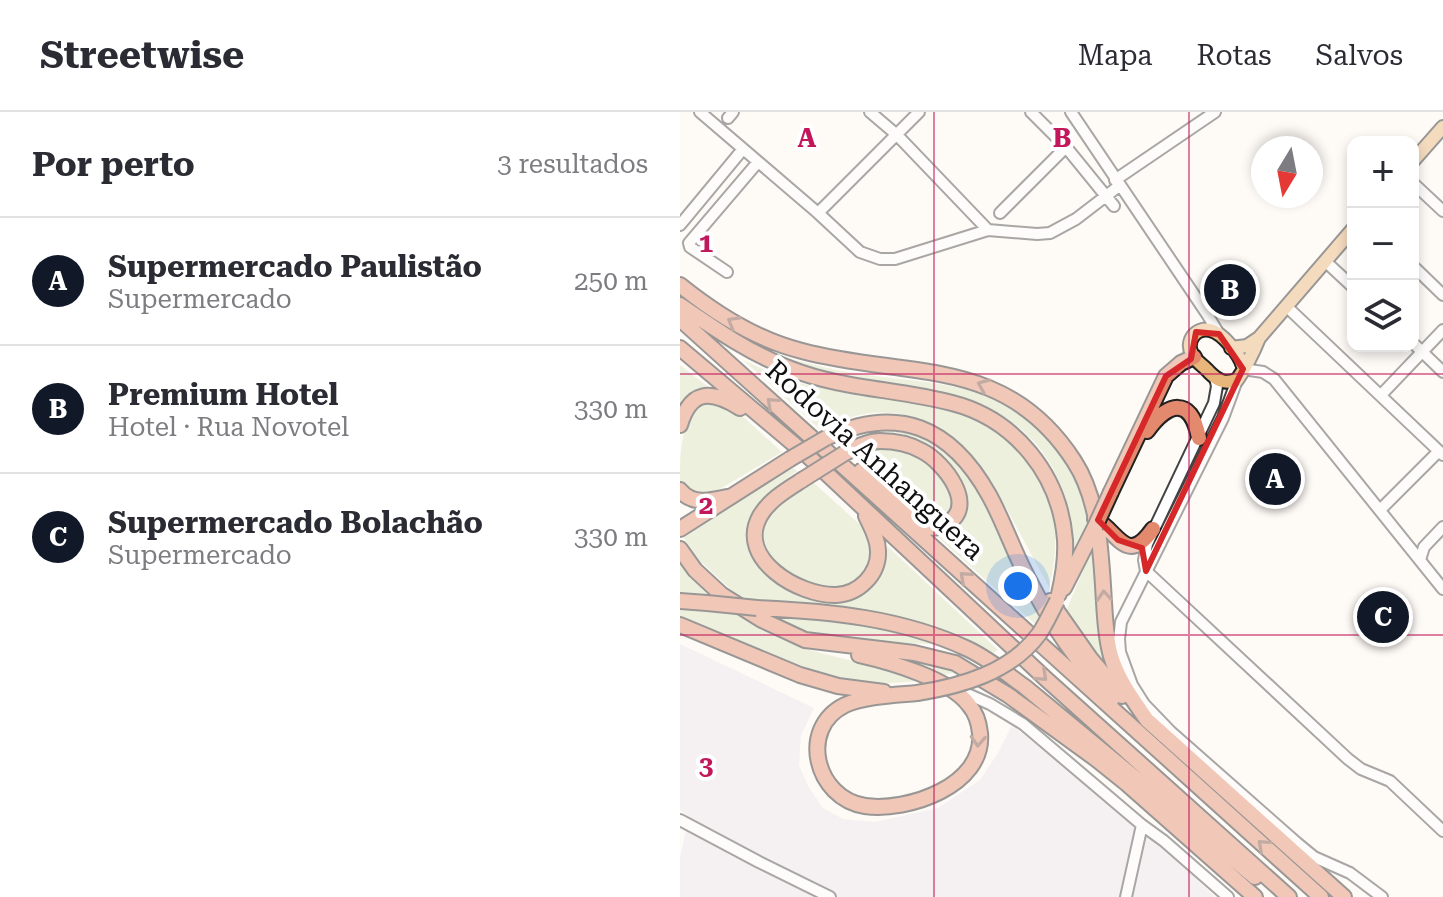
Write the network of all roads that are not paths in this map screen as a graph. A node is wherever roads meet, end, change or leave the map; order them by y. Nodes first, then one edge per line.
1 (700, 112) edge
2 (870, 112) edge
3 (919, 112) edge
4 (1031, 112) edge
5 (1071, 112) edge
6 (1215, 112) edge
7 (1443, 127) edge
8 (897, 135) junction
9 (1066, 147) junction
10 (743, 149) junction
11 (1419, 154) edge
12 (758, 162) junction
13 (1117, 183) junction
14 (1419, 189) edge
15 (1105, 195) junction
16 (1114, 206) junction
17 (1134, 207) junction
18 (1086, 211) junction
19 (1443, 211) edge
20 (818, 213) junction
21 (1000, 213) dead end
22 (680, 225) edge
23 (988, 230) junction
24 (1347, 236) edge
25 (1325, 261) junction
26 (727, 272) dead end
27 (1419, 272) edge
28 (1347, 281) edge
29 (680, 285) edge
30 (1443, 295) edge
31 (680, 305) edge
32 (1286, 306) junction
33 (1207, 314) junction
34 (680, 319) edge
35 (1443, 330) edge
36 (1196, 332) junction
37 (1219, 334) junction
38 (1259, 338) junction
39 (1419, 346) edge
40 (680, 348) edge
41 (1231, 348) junction
42 (1419, 349) edge
43 (1413, 352) edge
44 (1194, 357) junction
45 (1241, 372) junction
46 (1443, 372) edge
47 (1215, 378) junction
48 (1381, 395) junction
49 (680, 425) edge
50 (783, 434) junction
51 (1199, 438) junction
52 (825, 444) junction
53 (1132, 450) junction
54 (1441, 453) edge
55 (680, 490) edge
56 (731, 496) junction
57 (862, 508) junction
58 (1380, 510) junction
59 (1000, 519) junction
60 (1095, 519) junction
61 (1443, 527) edge
62 (681, 529) edge
63 (1153, 529) junction
64 (1424, 547) junction
65 (680, 549) edge
66 (1412, 550) junction
67 (1420, 560) junction
68 (1146, 571) junction
69 (1443, 589) edge
70 (1059, 594) junction
71 (680, 601) edge
72 (680, 625) edge
73 (805, 640) junction
74 (946, 641) junction
75 (928, 678) junction
76 (913, 693) junction
77 (1147, 720) junction
78 (1170, 762) junction
79 (1126, 783) junction
80 (680, 820) edge
81 (1142, 825) junction
82 (1443, 831) edge
83 (830, 897) edge
84 (1126, 897) edge
85 (1228, 897) edge
86 (1255, 897) edge
87 (1282, 897) edge
88 (1289, 897) edge
89 (1321, 897) edge
90 (1344, 897) edge
91 (1382, 897) edge

1 - 10 street
2 - 8 street
3 - 8 street
4 - 9 street
5 - 13 street
6 - 13 street
7 - 11 main road
8 - 20 street
8 - 23 street
9 - 15 street
9 - 21 street
10 - 12 street
10 - 22 street
12 - 20 street
12 - 26 street
13 - 15 street
13 - 17 street
14 - 19 street
15 - 16 street
15 - 18 street
16 - 17 street
16 - 18 street
17 - 33 street
18 - 23 street
20 - 23 street
24 - 25 main road
25 - 28 street
25 - 32 main road
27 - 30 street
60 -> 29 highway
31 - 70 highway
32 - 38 main road
32 - 48 street
33 - 36 street
33 - 37 street
52 -> 34 highway, Rodovia Anhanguera
35 - 39 street
36 - 37 main road
36 - 44 main road
37 - 41 main road
38 - 41 main road
38 - 45 main road
40 - 50 highway, Rodovia Anhanguera
41 - 45 main road
42 - 46 street
43 - 48 street
44 - 47 main road
44 - 53 highway
45 - 47 main road
45 - 58 street
45 - 68 street
47 - 51 street
48 - 54 street
49 - 50 highway
50 - 57 highway, Rodovia Anhanguera
51 - 53 highway
51 - 63 street
52 - 56 highway, bridge
52 - 57 highway, bridge
52 - 59 highway
78 -> 52 highway, Rodovia Anhanguera
53 - 70 highway, bridge
54 - 58 street
55 - 56 highway
56 - 62 highway
57 -> 88 highway, Rodovia Anhanguera
58 - 66 street
59 - 77 highway
59 - 78 highway
60 - 63 highway
77 -> 60 highway
61 - 64 street
63 - 68 street
64 - 66 street
64 - 67 street
65 - 73 highway
66 - 67 street
67 - 69 street
68 - 82 street
68 - 91 street
70 - 76 highway, bridge
71 - 74 highway, bridge
72 - 76 highway
73 - 75 highway
73 - 79 highway
74 - 79 highway
74 - 87 highway
75 -> 76 highway
75 - 81 street
77 - 90 highway
89 -> 78 highway, Rodovia Anhanguera
79 - 86 highway
80 - 83 street
81 - 84 street
81 - 85 street

